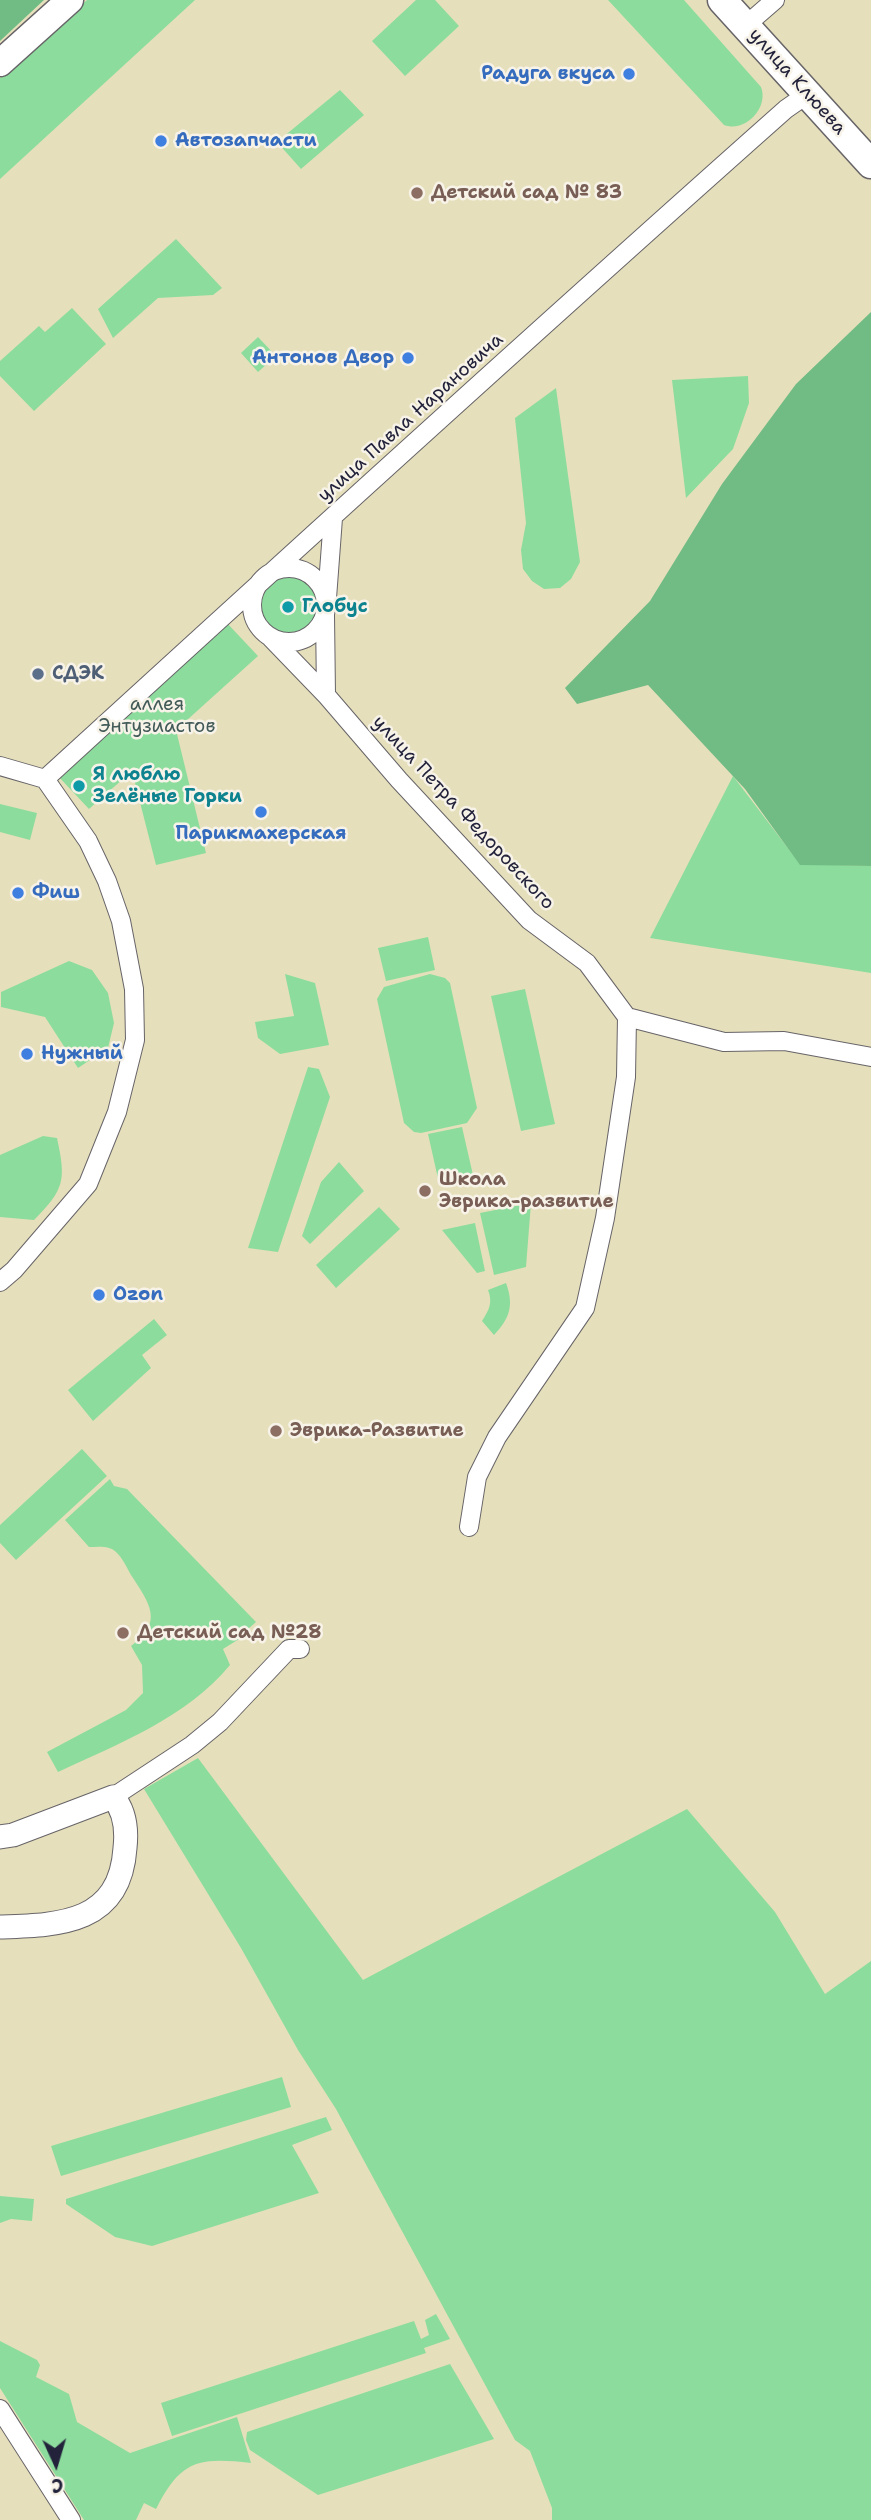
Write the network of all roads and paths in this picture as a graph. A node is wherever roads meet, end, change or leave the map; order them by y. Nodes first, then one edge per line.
1 (70, 0) edge
2 (722, 0) edge
3 (775, 0) edge
4 (745, 26) junction
5 (0, 64) edge
6 (808, 93) junction
7 (871, 164) edge
8 (333, 518) junction
9 (263, 578) junction
10 (240, 600) junction
11 (326, 608) junction
12 (254, 618) junction
13 (271, 638) junction
14 (326, 695) junction
15 (0, 766) edge
16 (45, 779) junction
17 (627, 1017) junction
18 (871, 1056) edge
19 (0, 1282) edge
20 (469, 1527) dead end
21 (300, 1649) dead end
22 (113, 1797) junction
23 (0, 1837) edge
24 (0, 1927) edge
25 (0, 2409) edge
26 (71, 2520) edge

1 - 5 main road
2 - 4 main road, улица Клюева
3 - 4 street
4 - 6 main road, улица Клюева
6 - 7 main road, улица Клюева
6 - 8 street, улица Павла Нарановича
8 - 9 street, улица Павла Нарановича
8 - 11 street
9 - 10 street, улица Павла Нарановича
9 - 11 street
9 - 12 street
10 - 12 street
10 - 16 street, улица Павла Нарановича
11 - 13 street
11 - 14 street
12 - 13 street
13 - 14 street, улица Петра Федоровского
14 - 17 street, улица Петра Федоровского
15 - 16 street
16 - 19 street
17 - 18 street
17 - 20 street
21 - 22 street
22 - 23 street
22 - 24 street
25 - 26 street

